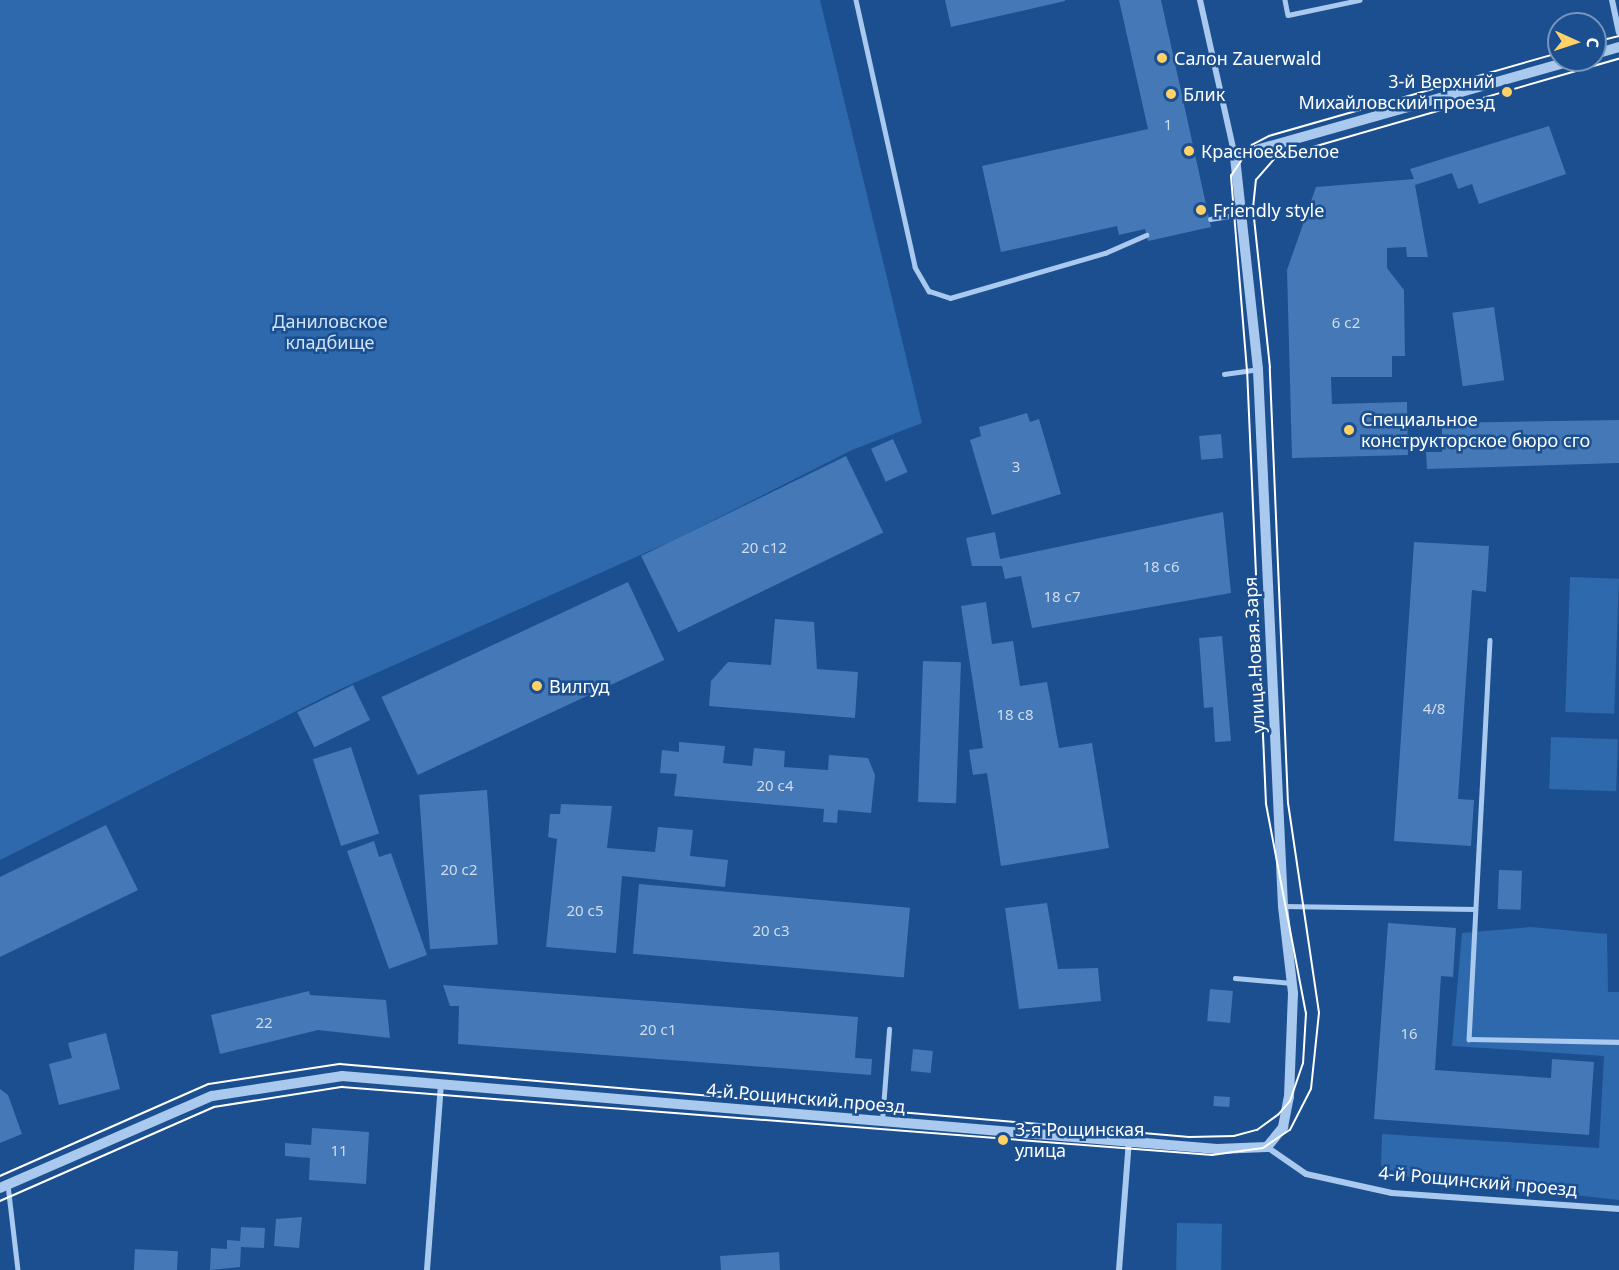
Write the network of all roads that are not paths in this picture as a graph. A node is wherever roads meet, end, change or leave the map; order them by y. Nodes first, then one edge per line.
1 (856, 0) edge
2 (1200, 0) edge
3 (1285, 0) edge
4 (1359, 0) edge
5 (1612, 0) edge
6 (1619, 32) edge
7 (1547, 68) edge
8 (1235, 156) junction
9 (1242, 214) junction
10 (1210, 219) dead end
11 (1146, 235) dead end
12 (1258, 369) junction
13 (1224, 375) dead end
14 (1490, 640) dead end
15 (1283, 906) junction
16 (1475, 909) junction
17 (1235, 978) dead end
18 (1292, 983) junction
19 (889, 1029) dead end
20 (1619, 1042) edge
21 (441, 1083) junction
22 (882, 1121) junction
23 (1128, 1141) junction
24 (1267, 1147) junction
25 (4, 1187) edge
26 (1619, 1209) edge
27 (18, 1270) edge
28 (427, 1270) edge
29 (1119, 1270) edge

1 - 11 lane
2 - 8 street
3 - 4 lane
5 - 6 street
7 - 8 street
8 - 9 street, улица Новая Заря
9 - 10 lane
9 - 12 street, улица Новая Заря
12 - 13 lane
12 - 15 street, улица Новая Заря
14 - 16 lane
15 - 16 lane
15 - 18 street, улица Новая Заря
16 - 20 lane
17 - 18 lane
18 - 24 street, улица Новая Заря
19 - 22 lane
21 - 22 street, 4-й Рощинский проезд
21 - 25 street, 4-й Рощинский проезд
21 - 28 street
22 - 23 street, 4-й Рощинский проезд
23 - 24 street, 4-й Рощинский проезд
23 - 29 street
24 - 26 street, 4-й Рощинский проезд
25 - 27 lane

